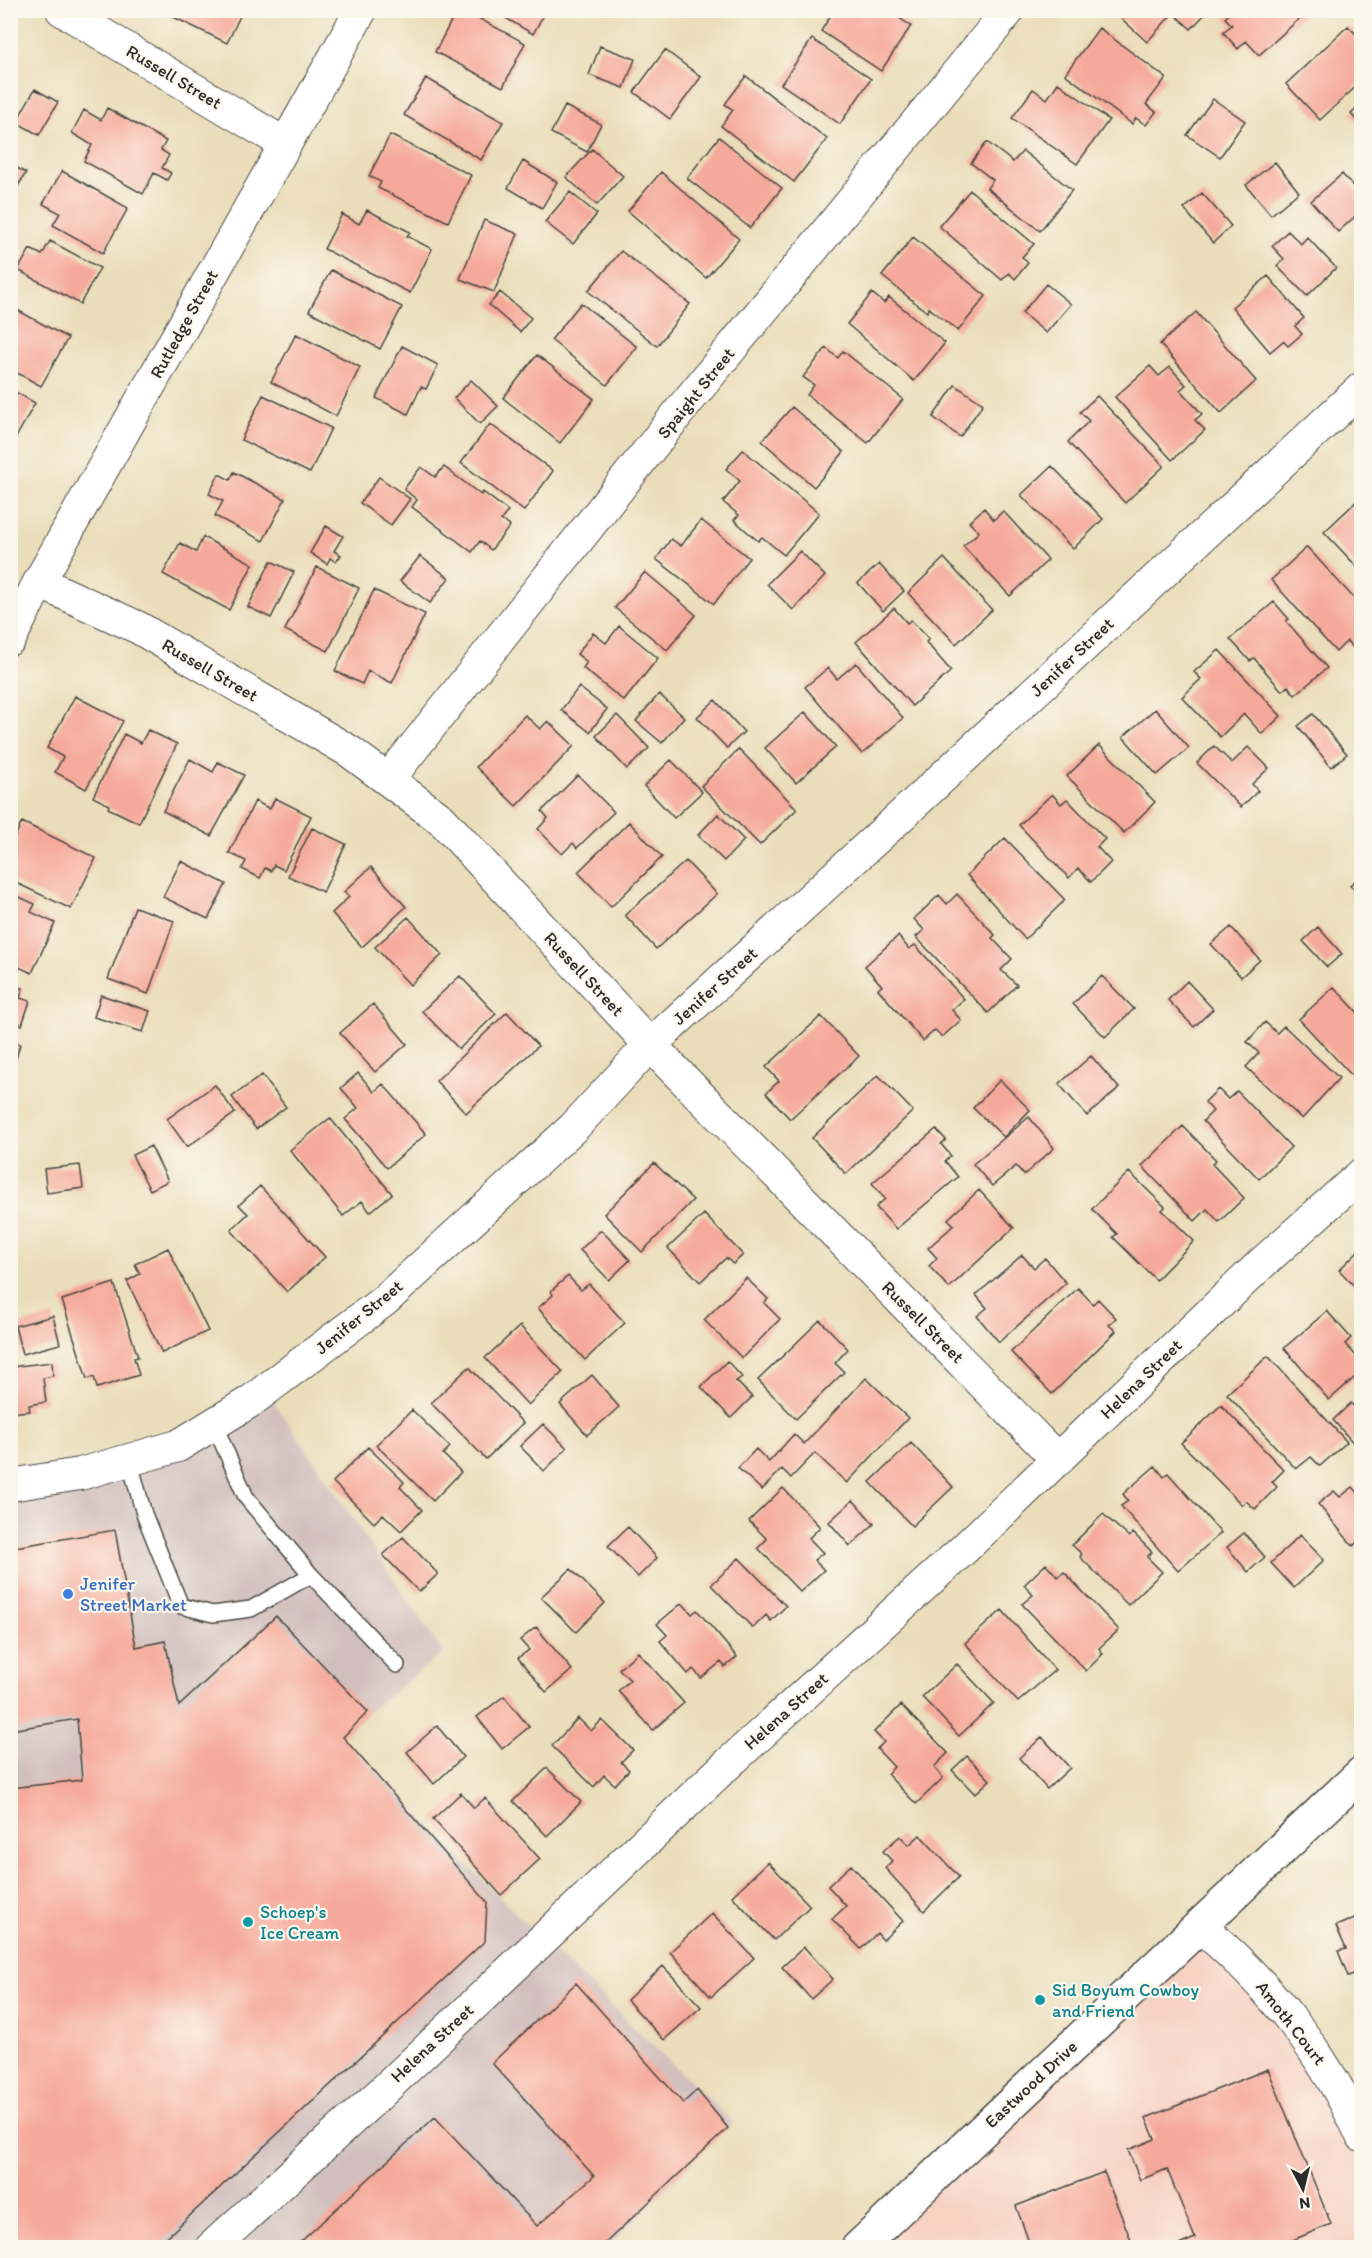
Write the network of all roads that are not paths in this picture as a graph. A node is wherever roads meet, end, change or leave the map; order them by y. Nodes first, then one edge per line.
1 (62, 10) edge
2 (361, 10) edge
3 (1009, 10) edge
4 (285, 144) junction
5 (1362, 388) edge
6 (39, 582) junction
7 (10, 639) edge
8 (388, 780) junction
9 (650, 1046) junction
10 (1362, 1174) edge
11 (214, 1424) junction
12 (129, 1459) junction
13 (1058, 1460) junction
14 (10, 1485) edge
15 (311, 1575) junction
16 (397, 1665) dead end
17 (1362, 1773) edge
18 (1200, 1926) junction
19 (1362, 2136) edge
20 (211, 2247) edge
21 (858, 2247) edge

1 - 4 street, Russell Street
2 - 4 street, Rutledge Street
3 - 8 street, Spaight Street
4 - 6 street, Rutledge Street
5 - 9 street, Jenifer Street
6 - 7 street, Rutledge Street
6 - 8 street, Russell Street
8 - 9 street, Russell Street
9 - 11 street, Jenifer Street
9 - 13 street, Russell Street
10 - 13 street, Helena Street
11 - 12 street, Jenifer Street
11 - 15 lane
12 - 14 street, Jenifer Street
12 - 15 lane
13 - 20 street, Helena Street
15 - 16 lane
17 - 18 street, Eastwood Drive
18 - 19 street, Amoth Court
18 - 21 street, Eastwood Drive

